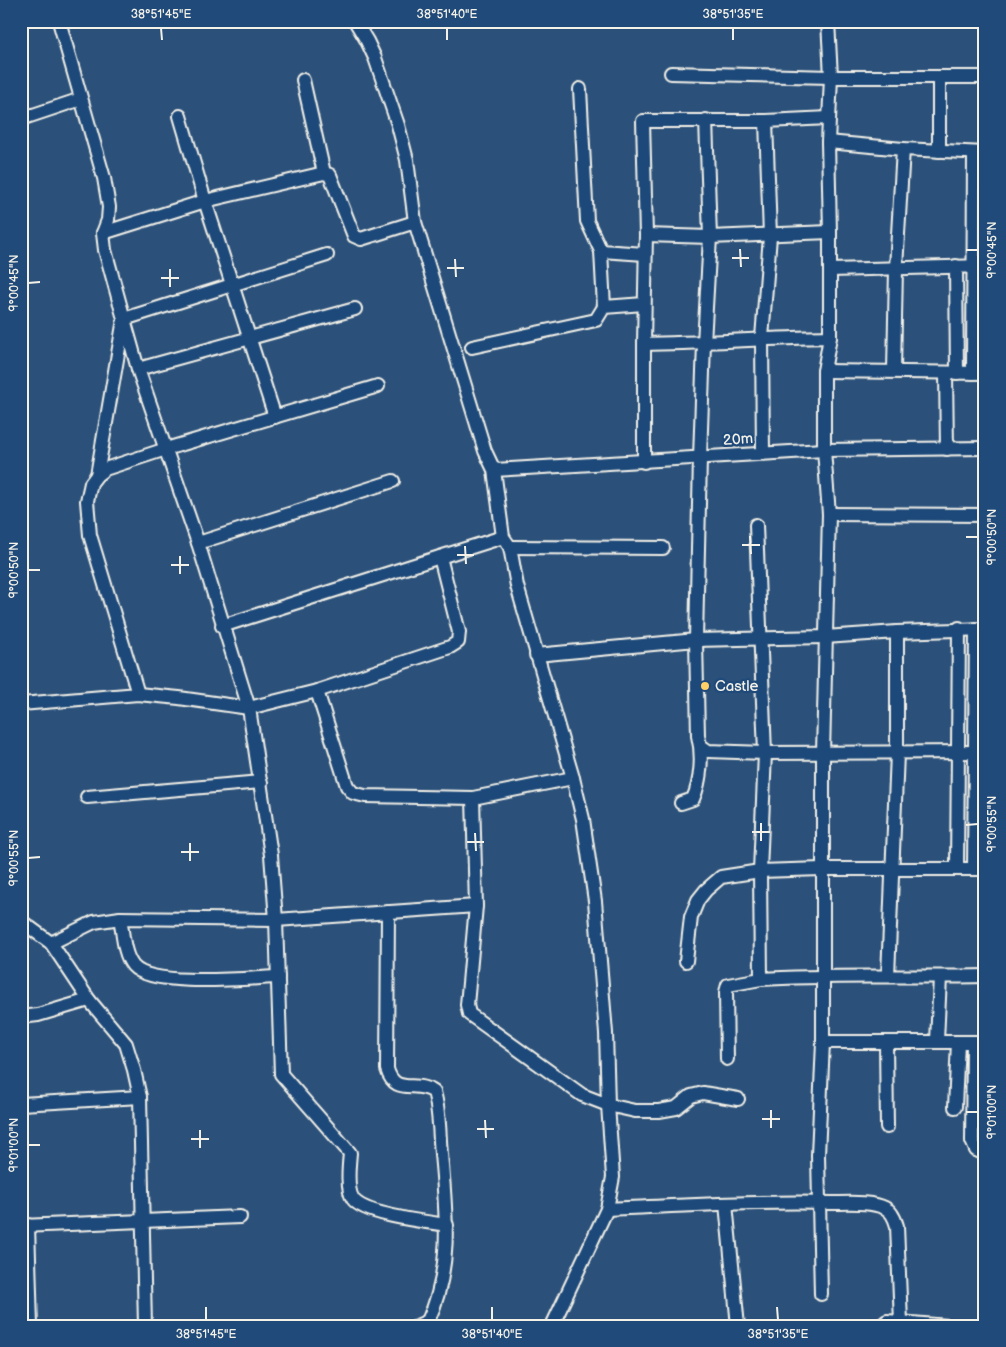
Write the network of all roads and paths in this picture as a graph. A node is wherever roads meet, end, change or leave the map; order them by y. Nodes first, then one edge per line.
1 (59, 21) edge
2 (355, 21) edge
3 (828, 21) edge
4 (671, 74) dead end
5 (830, 77) junction
6 (939, 77) junction
7 (985, 77) edge
8 (303, 80) dead end
9 (580, 89) dead end
10 (81, 99) junction
11 (180, 116) dead end
12 (829, 118) junction
13 (21, 119) edge
14 (706, 120) junction
15 (766, 121) junction
16 (828, 142) junction
17 (903, 149) junction
18 (939, 151) junction
19 (979, 153) edge
20 (324, 173) junction
21 (205, 201) junction
22 (415, 222) junction
23 (830, 232) junction
24 (103, 233) junction
25 (646, 235) junction
26 (770, 236) junction
27 (710, 237) junction
28 (601, 251) junction
29 (645, 254) junction
30 (328, 255) dead end
31 (956, 266) junction
32 (980, 266) edge
33 (896, 268) junction
34 (830, 270) junction
35 (232, 285) junction
36 (644, 304) junction
37 (604, 307) junction
38 (356, 309) dead end
39 (124, 319) junction
40 (830, 337) junction
41 (762, 338) junction
42 (250, 339) junction
43 (704, 343) junction
44 (644, 344) junction
45 (472, 347) dead end
46 (138, 369) junction
47 (824, 371) junction
48 (894, 371) junction
49 (952, 373) junction
50 (979, 373) edge
51 (378, 386) dead end
52 (275, 417) junction
53 (985, 448) edge
54 (166, 449) junction
55 (947, 449) junction
56 (824, 450) junction
57 (763, 453) junction
58 (700, 458) junction
59 (644, 462) junction
60 (494, 470) junction
61 (97, 475) junction
62 (393, 481) dead end
63 (829, 514) junction
64 (985, 515) edge
65 (756, 525) dead end
66 (506, 542) junction
67 (198, 543) junction
68 (663, 548) dead end
69 (440, 557) junction
70 (222, 626) junction
71 (959, 628) junction
72 (980, 629) edge
73 (897, 632) junction
74 (825, 637) junction
75 (696, 640) junction
76 (761, 640) junction
77 (536, 655) junction
78 (317, 691) junction
79 (138, 694) junction
80 (21, 704) edge
81 (249, 708) junction
82 (701, 746) junction
83 (958, 752) junction
84 (980, 752) edge
85 (823, 753) junction
86 (897, 753) junction
87 (765, 754) junction
88 (573, 778) junction
89 (261, 782) junction
90 (87, 797) dead end
91 (473, 798) junction
92 (681, 803) dead end
93 (822, 869) junction
94 (893, 869) junction
95 (957, 869) junction
96 (980, 869) edge
97 (760, 871) junction
98 (476, 906) junction
99 (388, 912) junction
100 (120, 918) junction
101 (276, 920) junction
102 (21, 921) edge
103 (51, 943) junction
104 (686, 961) dead end
105 (822, 976) junction
106 (888, 976) junction
107 (985, 976) edge
108 (278, 977) junction
109 (940, 977) junction
110 (762, 979) junction
111 (89, 1000) junction
112 (21, 1017) edge
113 (822, 1042) junction
114 (886, 1042) junction
115 (938, 1042) junction
116 (958, 1042) junction
117 (979, 1043) edge
118 (727, 1058) dead end
119 (140, 1098) junction
120 (738, 1098) dead end
121 (21, 1104) edge
122 (608, 1105) junction
123 (955, 1107) dead end
124 (887, 1127) dead end
125 (985, 1154) edge
126 (818, 1202) junction
127 (726, 1204) junction
128 (607, 1209) junction
129 (240, 1217) dead end
130 (143, 1221) junction
131 (447, 1225) junction
132 (24, 1226) edge
133 (821, 1294) dead end
134 (28, 1317) edge
135 (901, 1322) junction
136 (145, 1326) edge
137 (417, 1326) edge
138 (552, 1326) edge
139 (738, 1326) edge
140 (881, 1326) edge
141 (940, 1326) edge
142 (948, 1326) edge

1 - 10 street
2 - 22 street
3 - 5 street
4 - 5 street
5 - 6 street
5 - 12 street
6 - 7 street
6 - 18 street
8 - 20 street
9 - 28 street
10 - 13 street
10 - 24 street
11 - 21 street
12 - 15 street
12 - 16 street
14 - 15 street
14 - 25 street
14 - 27 street
15 - 26 street
16 - 17 street
16 - 23 street
17 - 18 street
17 - 33 street
18 - 19 street
19 - 32 street
20 - 21 street
20 - 22 street
21 - 24 street
21 - 35 street
22 - 60 street
23 - 26 street
23 - 34 street
24 - 39 street
25 - 27 street
25 - 29 street
26 - 27 street
26 - 41 street
27 - 43 street
28 - 29 street
28 - 37 street
29 - 36 street
30 - 35 street
31 - 32 street
31 - 33 street
31 - 49 street
32 - 50 street
33 - 34 street
33 - 48 street
34 - 40 street
35 - 39 street
35 - 42 street
36 - 37 street
36 - 44 street
37 - 45 street
38 - 42 street
39 - 46 street
39 - 61 street
40 - 41 street
40 - 47 street
41 - 43 street
41 - 57 street
42 - 46 street
42 - 52 street
43 - 44 street
43 - 58 street
44 - 59 street
46 - 54 street
47 - 48 street
47 - 56 street
48 - 49 street
49 - 50 street
49 - 55 street
51 - 52 street
52 - 54 street
53 - 55 street, 20m
54 - 61 street
54 - 67 street
55 - 56 street, 20m
56 - 57 street, 20m
56 - 63 street
57 - 58 street, 20m
58 - 59 street, 20m
58 - 75 street
59 - 60 street, 20m
60 - 66 street
61 - 79 street
62 - 67 street
63 - 64 street
63 - 74 street
65 - 76 street
66 - 68 street
66 - 69 street
66 - 77 street
67 - 70 street
69 - 70 street
69 - 78 street
70 - 81 street
71 - 72 street
71 - 73 street
71 - 83 street
72 - 84 street
73 - 74 street
73 - 86 street
74 - 76 street
74 - 85 street
75 - 76 street
75 - 77 street
75 - 82 street
76 - 87 street
77 - 88 street
78 - 81 street
78 - 91 street
79 - 80 street
79 - 81 street
81 - 89 street
82 - 87 street
82 - 92 street
83 - 84 street
83 - 86 street
83 - 95 street
84 - 96 street
85 - 86 street
85 - 87 street
85 - 93 street
86 - 94 street
87 - 97 street
88 - 91 street
88 - 122 street
89 - 90 street
89 - 101 street
91 - 98 street
93 - 94 street
93 - 97 street
93 - 105 street
94 - 95 street
94 - 106 street
95 - 96 street
97 - 104 street
97 - 110 street
98 - 99 street
98 - 122 street
99 - 101 street
99 - 131 street
100 - 101 street
100 - 103 street
100 - 108 street
101 - 108 street
102 - 103 street
103 - 111 street
105 - 106 street
105 - 110 street
105 - 113 street
106 - 109 street
107 - 109 street
108 - 131 street
109 - 115 street
110 - 118 street
111 - 112 street
111 - 119 street
113 - 114 street
113 - 126 street
114 - 115 street
114 - 124 street
115 - 116 street
116 - 117 street
116 - 123 street
117 - 125 street
119 - 121 street
119 - 130 street
120 - 122 street
122 - 128 street
126 - 127 street
126 - 133 street
126 - 135 street
127 - 128 street
127 - 139 street
128 - 138 street
129 - 130 street
130 - 132 street
130 - 136 street
131 - 137 street
132 - 134 street
135 - 140 street
135 - 141 street
141 - 142 street

